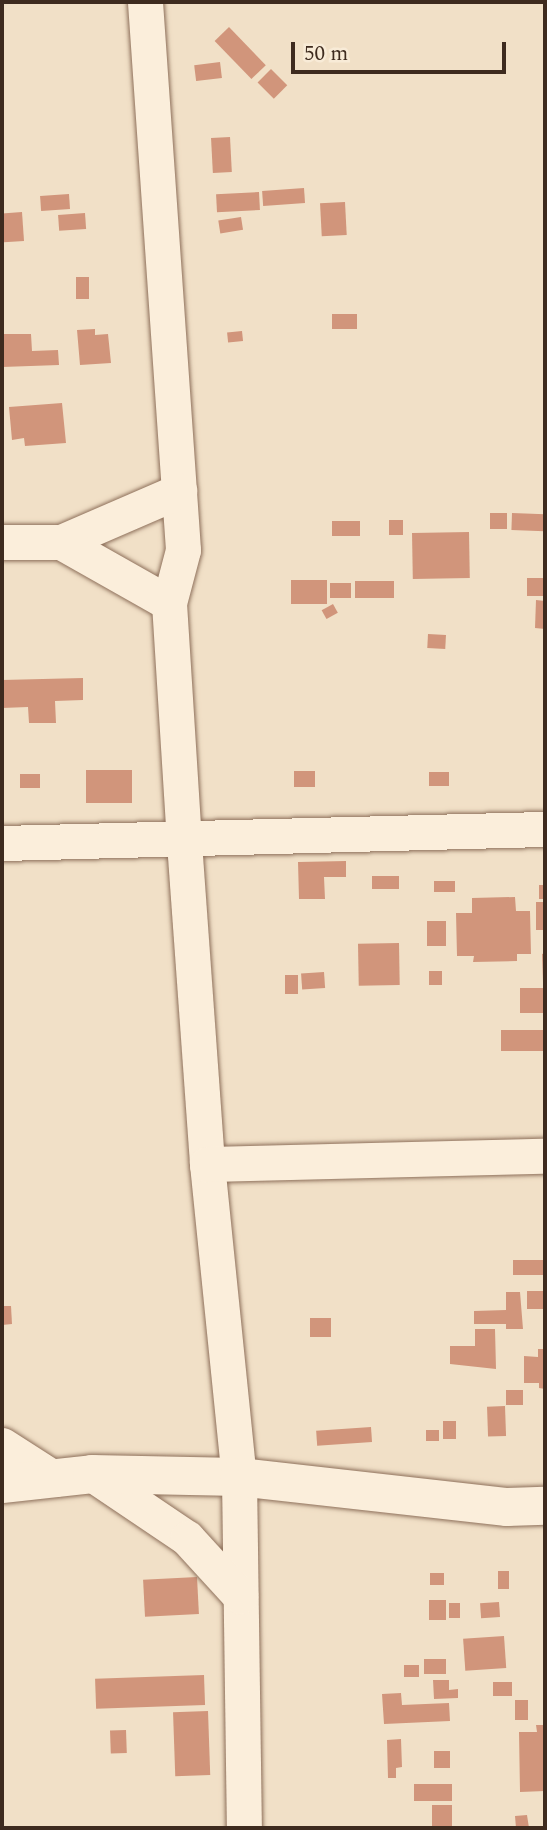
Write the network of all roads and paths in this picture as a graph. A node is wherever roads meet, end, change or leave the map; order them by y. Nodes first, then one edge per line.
1 (145, 2) edge
2 (179, 491) junction
3 (2, 542) edge
4 (61, 542) junction
5 (169, 603) junction
6 (545, 829) edge
7 (184, 842) junction
8 (2, 843) edge
9 (545, 1156) edge
10 (206, 1164) junction
11 (2, 1445) edge
12 (92, 1474) junction
13 (239, 1477) junction
14 (55, 1479) junction
15 (2, 1484) edge
16 (545, 1506) edge
17 (240, 1596) junction
18 (244, 1828) edge

1 - 2 street
2 - 4 street
2 - 5 street
3 - 4 street
4 - 5 street
5 - 7 street
6 - 7 street
7 - 8 street
7 - 10 street
9 - 10 street
10 - 13 street
11 - 14 street
12 - 13 street
12 - 14 street
12 - 17 street
13 - 16 street
13 - 17 street
14 - 15 street
17 - 18 street

